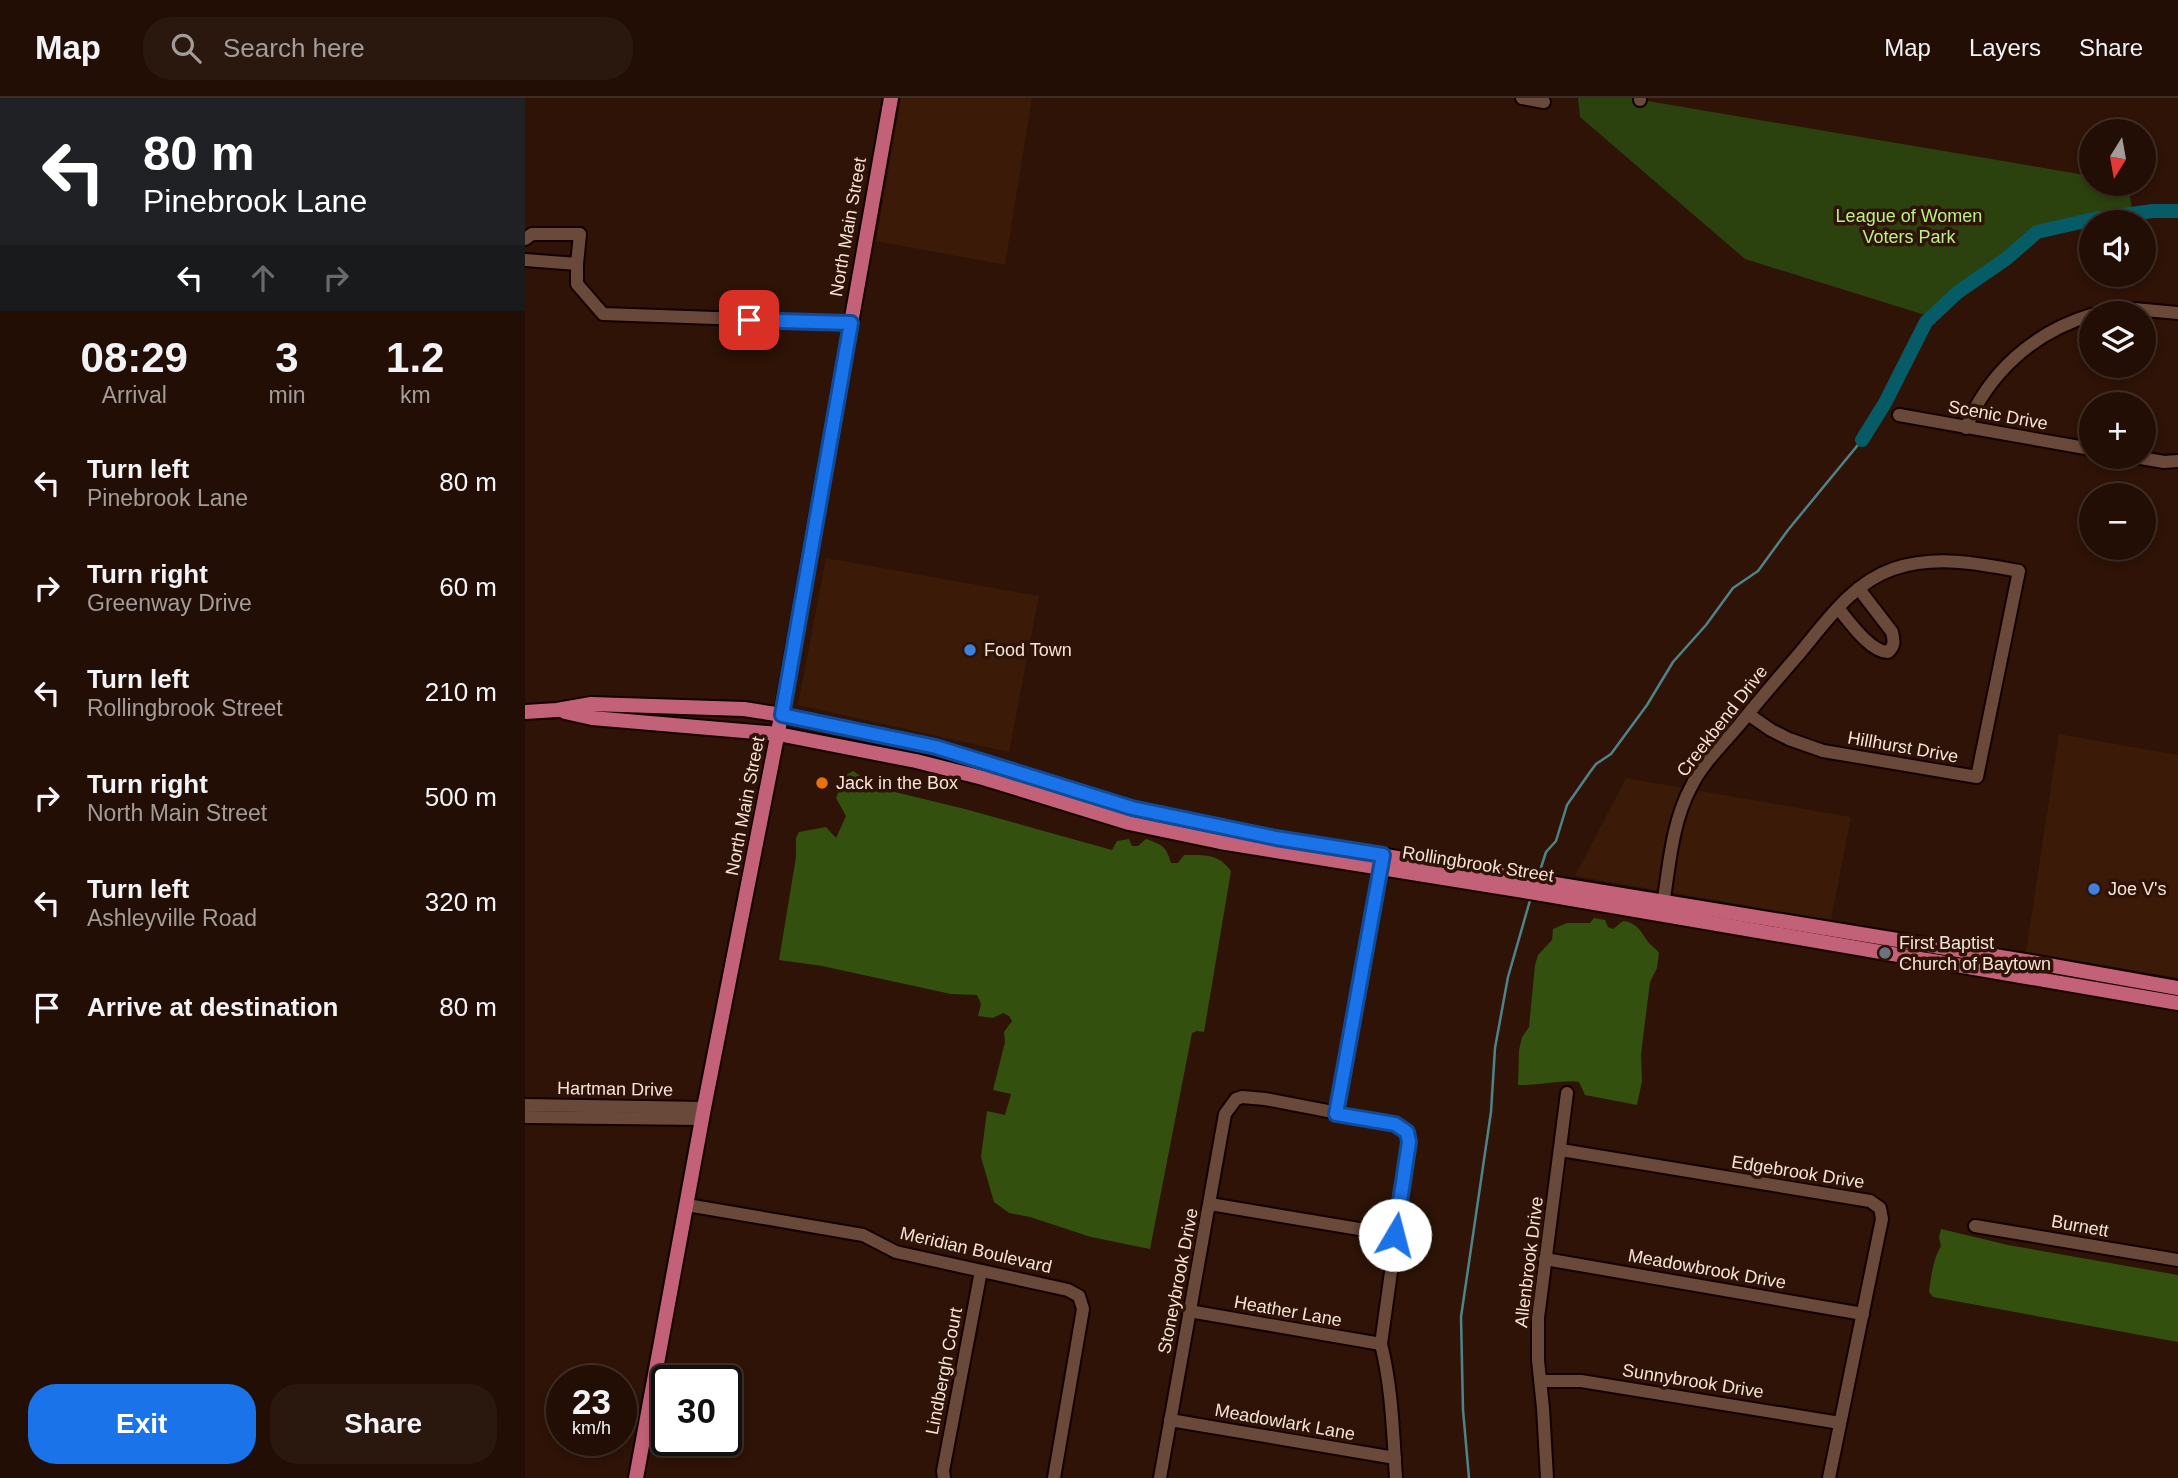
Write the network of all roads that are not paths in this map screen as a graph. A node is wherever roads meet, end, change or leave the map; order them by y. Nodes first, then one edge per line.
1 (891, 98) edge
2 (1522, 98) edge
3 (1544, 102) dead end
4 (525, 239) edge
5 (525, 260) edge
6 (577, 264) junction
7 (2156, 311) edge
8 (2178, 313) edge
9 (2079, 320) edge
10 (851, 323) junction
11 (1899, 415) dead end
12 (1966, 428) junction
13 (2079, 447) edge
14 (2156, 461) edge
15 (2178, 461) edge
16 (2019, 571) joint
17 (1859, 589) junction
18 (1837, 608) junction
19 (557, 710) junction
20 (525, 712) edge
21 (1748, 714) junction
22 (782, 715) junction
23 (778, 734) junction
24 (1382, 861) junction
25 (1663, 908) junction
26 (1793, 931) junction
27 (1928, 945) junction
28 (1925, 960) junction
29 (2178, 988) edge
30 (2178, 1003) edge
31 (1567, 1093) dead end
32 (525, 1105) edge
33 (580, 1112) junction
34 (703, 1114) junction
35 (1336, 1114) junction
36 (525, 1117) edge
37 (1561, 1150) junction
38 (1210, 1204) junction
39 (687, 1205) junction
40 (1975, 1226) dead end
41 (1395, 1235) junction
42 (1545, 1259) junction
43 (2178, 1260) edge
44 (981, 1271) junction
45 (1189, 1311) junction
46 (1863, 1314) junction
47 (1381, 1344) junction
48 (1541, 1381) junction
49 (1170, 1419) junction
50 (1840, 1423) junction
51 (1395, 1458) junction
52 (636, 1478) edge
53 (944, 1478) edge
54 (1053, 1478) edge
55 (1160, 1478) edge
56 (1396, 1478) edge
57 (1547, 1478) edge
58 (1829, 1478) edge

1 - 10 main road, North Main Street
2 - 3 street
4 - 6 street
5 - 6 street
6 - 10 street
7 - 8 street
9 - 12 street
10 - 22 main road, North Main Street
11 - 12 street, Scenic Drive
12 - 13 street, Scenic Drive
14 - 15 street
16 - 17 street, Creekbend Drive
16 - 21 street, Hillhurst Drive
17 - 18 street, Creekbend Drive
17 - 18 street
18 - 21 street, Creekbend Drive
19 - 20 main road
19 - 22 main road, Rollingbrook Street
19 - 23 main road, Rollingbrook Street
21 - 25 street, Creekbend Drive
22 - 23 main road, North Main Street
22 - 24 main road, Rollingbrook Street
23 - 24 main road, Rollingbrook Street
23 - 34 main road, North Main Street
24 - 25 main road, Rollingbrook Street
24 - 35 street
25 - 26 main road, Rollingbrook Street
26 - 27 main road, Rollingbrook Street
26 - 28 main road, Rollingbrook Street
27 - 28 main road
27 - 29 main road, Rollingbrook Street
28 - 30 main road, Rollingbrook Street
31 - 37 street, Allenbrook Drive
32 - 33 street, Hartman Drive
33 - 34 street, Hartman Drive
33 - 36 street, Hartman Drive
34 - 39 main road, North Main Street
35 - 38 street, Stoneybrook Drive
35 - 41 street
37 - 42 street, Allenbrook Drive
37 - 46 street, Edgebrook Drive
38 - 41 street
38 - 45 street, Stoneybrook Drive
39 - 44 street, Meridian Boulevard
39 - 52 main road, North Main Street
40 - 43 street, Burnett
41 - 47 street
42 - 46 street, Meadowbrook Drive
42 - 48 street, Allenbrook Drive
44 - 53 street, Lindbergh Court
44 - 54 street, Meridian Boulevard
45 - 47 street, Heather Lane
45 - 49 street, Stoneybrook Drive
46 - 50 street, Edgebrook Drive
47 - 51 street
48 - 50 street, Sunnybrook Drive
48 - 57 street, Allenbrook Drive
49 - 51 street, Meadowlark Lane
49 - 55 street, Stoneybrook Drive
50 - 58 street, Edgebrook Drive
51 - 56 street

